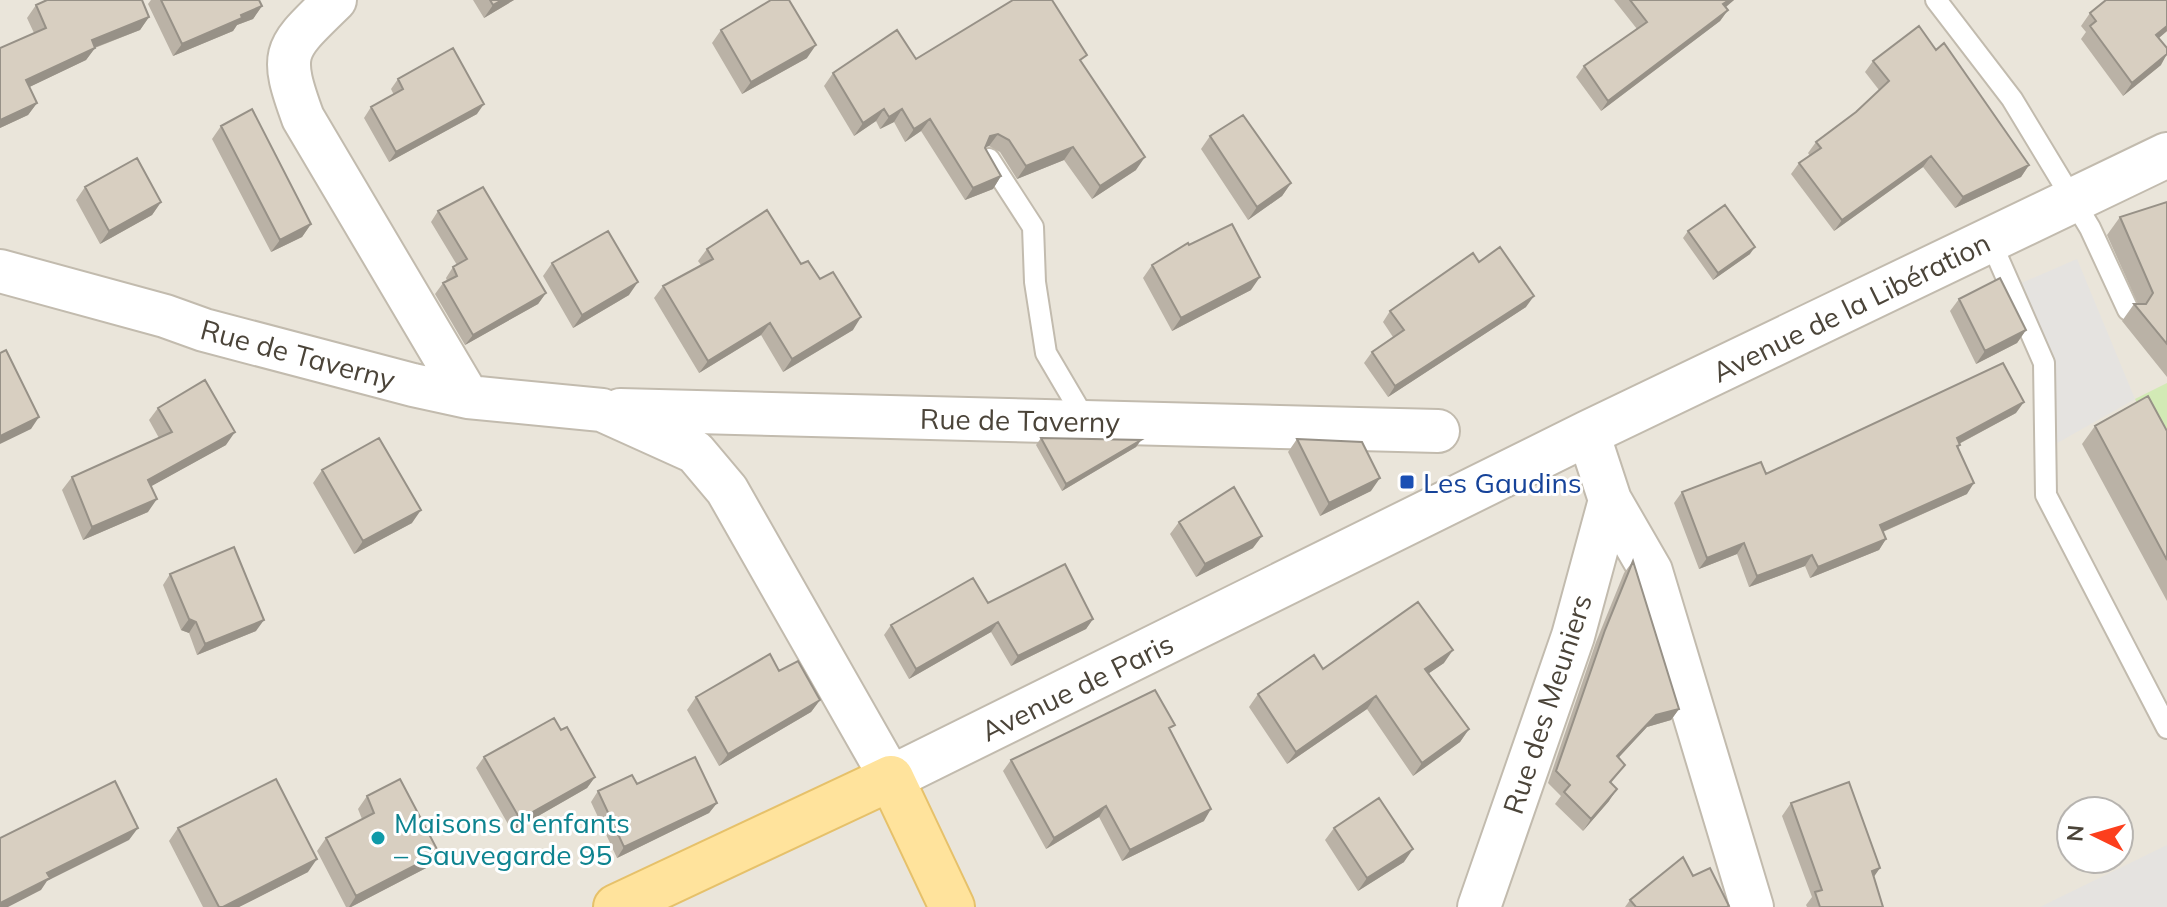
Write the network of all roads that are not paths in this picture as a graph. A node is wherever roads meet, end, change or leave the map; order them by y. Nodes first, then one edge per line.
1 (335, 0) edge
2 (1936, 0) edge
3 (2167, 155) edge
4 (989, 159) edge
5 (2072, 201) junction
6 (1990, 240) junction
7 (0, 271) edge
8 (2128, 310) dead end
9 (468, 397) junction
10 (602, 410) junction
11 (1086, 421) junction
12 (1438, 431) dead end
13 (1588, 433) junction
14 (1535, 460) joint
15 (1610, 500) junction
16 (2167, 728) edge
17 (891, 778) junction
18 (616, 907) edge
19 (952, 907) edge
20 (1479, 907) edge
21 (1752, 907) edge

1 - 9 street
2 - 5 lane
3 - 5 street, Avenue de la Libération
4 - 11 lane
5 - 6 street, Avenue de la Libération
5 - 8 lane
6 - 13 street, Avenue de la Libération
6 - 16 lane
7 - 9 street, Rue de Taverny
9 - 10 street, Rue de Taverny
10 - 11 street, Rue de Taverny
10 - 17 street, Rue de Taverny
11 - 12 street, Rue de Taverny
13 - 14 street, Avenue de la Libération
13 - 15 street
14 - 17 street, Avenue de Paris
15 - 20 street, Rue des Meuniers
15 - 21 street
17 - 18 main road, Avenue de Paris
17 - 19 main road

